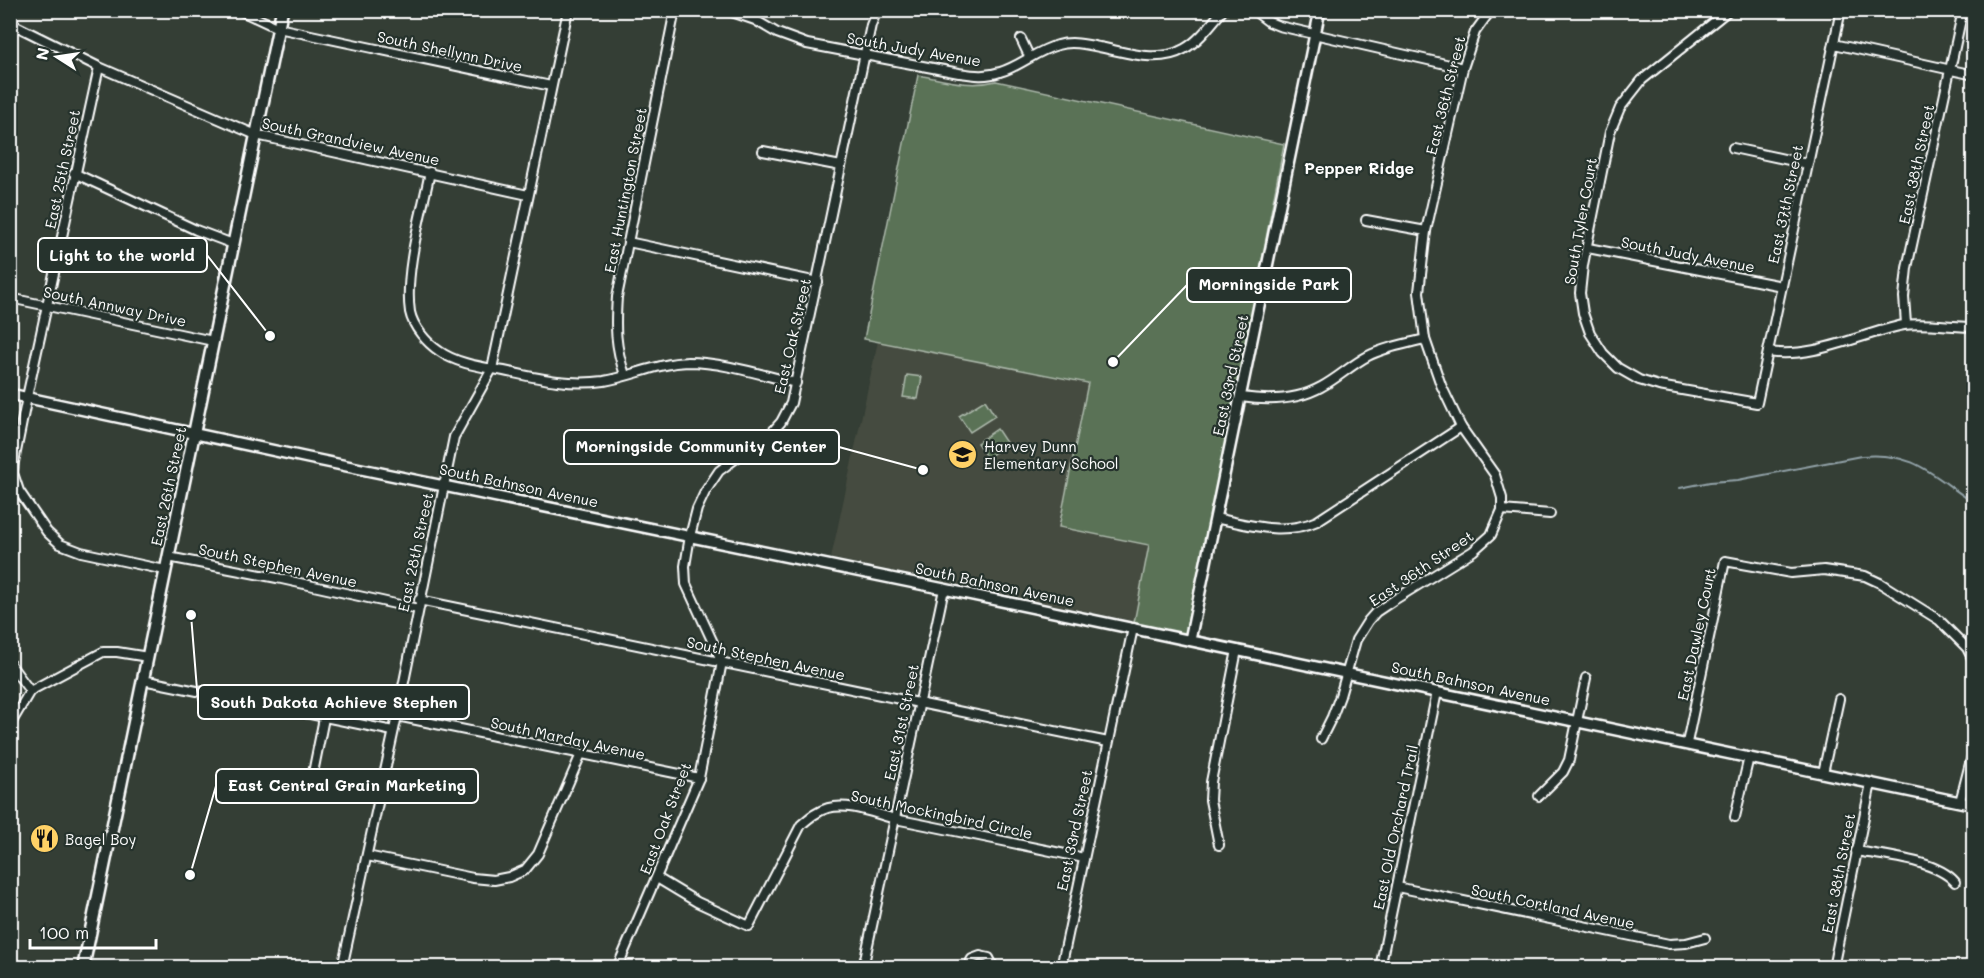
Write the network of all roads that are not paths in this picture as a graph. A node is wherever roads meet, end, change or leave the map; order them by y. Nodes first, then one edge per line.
1 (239, 10) edge
2 (282, 10) edge
3 (568, 10) edge
4 (675, 10) edge
5 (726, 10) edge
6 (877, 10) edge
7 (1223, 10) edge
8 (1253, 10) edge
9 (1320, 10) edge
10 (1491, 10) edge
11 (1729, 10) edge
12 (1841, 10) edge
13 (1963, 10) edge
14 (10, 23) edge
15 (278, 28) junction
16 (1315, 35) junction
17 (1021, 39) dead end
18 (1834, 44) junction
19 (865, 54) junction
20 (1029, 57) junction
21 (99, 67) junction
22 (1463, 69) junction
23 (1950, 70) junction
24 (1974, 75) edge
25 (552, 86) junction
26 (256, 135) junction
27 (1733, 148) dead end
28 (763, 151) dead end
29 (1807, 164) junction
30 (841, 166) junction
31 (430, 172) junction
32 (74, 173) junction
33 (528, 195) junction
34 (1366, 220) dead end
35 (1426, 231) junction
36 (628, 242) junction
37 (233, 244) junction
38 (1588, 248) junction
39 (818, 282) junction
40 (1782, 286) junction
41 (10, 298) edge
42 (46, 306) junction
43 (1906, 324) junction
44 (1974, 327) edge
45 (1425, 339) junction
46 (213, 341) junction
47 (1768, 352) junction
48 (492, 369) junction
49 (625, 375) junction
50 (796, 383) junction
51 (10, 394) edge
52 (27, 397) junction
53 (1240, 397) junction
54 (1757, 404) joint
55 (1461, 427) junction
56 (194, 432) junction
57 (443, 485) junction
58 (1502, 510) junction
59 (1550, 514) dead end
60 (1215, 518) junction
61 (690, 536) junction
62 (168, 557) junction
63 (165, 570) junction
64 (944, 589) junction
65 (418, 604) junction
66 (1133, 628) junction
67 (1190, 640) junction
68 (1237, 650) junction
69 (148, 657) junction
70 (722, 662) junction
71 (1974, 662) edge
72 (10, 664) edge
73 (1348, 673) junction
74 (1586, 678) dead end
75 (142, 680) junction
76 (30, 692) junction
77 (1437, 692) junction
78 (1839, 699) dead end
79 (919, 704) junction
80 (397, 716) junction
81 (324, 718) junction
82 (1578, 721) junction
83 (10, 725) edge
84 (393, 731) junction
85 (1321, 739) dead end
86 (1108, 742) junction
87 (1687, 743) junction
88 (1974, 748) edge
89 (580, 754) junction
90 (1749, 757) junction
91 (1823, 773) junction
92 (699, 778) junction
93 (1870, 783) junction
94 (310, 788) dead end
95 (1539, 796) dead end
96 (1960, 802) junction
97 (1974, 805) edge
98 (1735, 817) dead end
99 (894, 818) junction
100 (1219, 845) dead end
101 (1856, 851) junction
102 (367, 856) junction
103 (1084, 858) junction
104 (657, 878) junction
105 (1955, 882) dead end
106 (1397, 887) junction
107 (1705, 938) dead end
108 (85, 967) edge
109 (342, 968) edge
110 (617, 968) edge
111 (863, 968) edge
112 (967, 968) edge
113 (994, 968) edge
114 (1061, 968) edge
115 (1380, 968) edge
116 (1833, 968) edge

1 - 15 street, South Shellynn Drive
2 - 15 main road, East 26th Street
3 - 25 street, East 28th Street
4 - 36 street, East Huntington Street
5 - 19 street, South Judy Avenue
6 - 19 street, East Oak Street
7 - 20 street, South Judy Avenue
8 - 16 street
9 - 16 street, East 33rd Street
10 - 22 street, East 36th Street
11 - 38 street, South Tyler Court
12 - 18 street, East 37th Street
13 - 23 street, East 38th Street
14 - 21 street, South Grandview Avenue
15 - 25 street, South Shellynn Drive
15 - 26 main road, East 26th Street
16 - 22 street
16 - 53 street, East 33rd Street
17 - 20 street
18 - 23 street
18 - 29 street, East 37th Street
19 - 20 street, South Judy Avenue
19 - 30 street, East Oak Street
21 - 26 street, South Grandview Avenue
21 - 32 street, East 25th Street
22 - 35 street, East 36th Street
23 - 24 street
23 - 43 street, East 38th Street
25 - 33 street, East 28th Street
26 - 31 street, South Grandview Avenue
26 - 37 main road, East 26th Street
27 - 29 street
28 - 30 street
29 - 40 street, East 37th Street
30 - 39 street, East Oak Street
31 - 33 street, South Grandview Avenue
31 - 48 street
32 - 37 street
32 - 42 street, East 25th Street
33 - 48 street, East 28th Street
34 - 35 street
35 - 45 street, East 36th Street
36 - 39 street
36 - 49 street, East Huntington Street
37 - 46 main road, East 26th Street
38 - 40 street, South Judy Avenue
38 - 54 street, South Tyler Court
39 - 50 street, East Oak Street
40 - 47 street, East 37th Street
41 - 42 street, South Annway Drive
42 - 46 street, South Annway Drive
42 - 52 street, East 25th Street
43 - 44 street
43 - 47 street
45 - 53 street
45 - 55 street, East 36th Street
46 - 56 main road, East 26th Street
47 - 54 street, East 37th Street
48 - 49 street
48 - 57 street, East 28th Street
49 - 50 street
50 - 61 street, East Oak Street
51 - 52 street, South Bahnson Avenue
52 - 56 street, South Bahnson Avenue
52 - 63 street, East 25th Street
53 - 60 street, East 33rd Street
55 - 58 street, East 36th Street
55 - 60 street
56 - 57 street, South Bahnson Avenue
56 - 62 main road, East 26th Street
57 - 61 street, South Bahnson Avenue
57 - 65 street, East 28th Street
58 - 59 street
58 - 73 street, East 36th Street
60 - 67 street, East 33rd Street
61 - 64 street, South Bahnson Avenue
61 - 70 street, East Oak Street
62 - 63 main road, East 26th Street
62 - 65 street, South Stephen Avenue
63 - 69 main road, East 26th Street
64 - 66 street, South Bahnson Avenue
64 - 79 street, East 31st Street
65 - 70 street, South Stephen Avenue
65 - 80 street, East 28th Street
66 - 67 street, South Bahnson Avenue
66 - 86 street, East 33rd Street
67 - 68 street, South Bahnson Avenue
68 - 73 street, South Bahnson Avenue
68 - 100 street
69 - 75 main road, East 26th Street
69 - 76 street
70 - 79 street, South Stephen Avenue
70 - 92 street, East Oak Street
71 - 87 street, East Dawley Court
72 - 76 street
73 - 77 street, South Bahnson Avenue
73 - 85 street, East 36th Street
74 - 82 street
75 - 81 street
75 - 108 main road, East 26th Street
76 - 83 street
77 - 82 street, South Bahnson Avenue
77 - 106 street, East Old Orchard Trail
78 - 91 street
79 - 86 street, South Stephen Avenue
79 - 99 street, East 31st Street
80 - 84 street, East 28th Street
80 - 89 street, South Marday Avenue
81 - 84 street
81 - 94 street
82 - 87 street, South Bahnson Avenue
82 - 95 street
84 - 102 street, East 28th Street
86 - 103 street, East 33rd Street
87 - 90 street, South Bahnson Avenue
88 - 96 street
89 - 92 street, South Marday Avenue
89 - 102 street
90 - 91 street, South Bahnson Avenue
90 - 98 street
91 - 93 street, South Bahnson Avenue
92 - 104 street, East Oak Street
93 - 96 street, South Bahnson Avenue
93 - 101 street, East 38th Street
96 - 97 street, South Bahnson Avenue
99 - 103 street, South Mockingbird Circle
99 - 104 street, South Mockingbird Circle
99 - 111 street, East 31st Street
101 - 105 street
101 - 116 street, East 38th Street
102 - 109 street, East 28th Street
103 - 114 street, East 33rd Street
104 - 110 street, East Oak Street
106 - 107 street, South Cortland Avenue
106 - 115 street, East Old Orchard Trail
112 - 113 street

